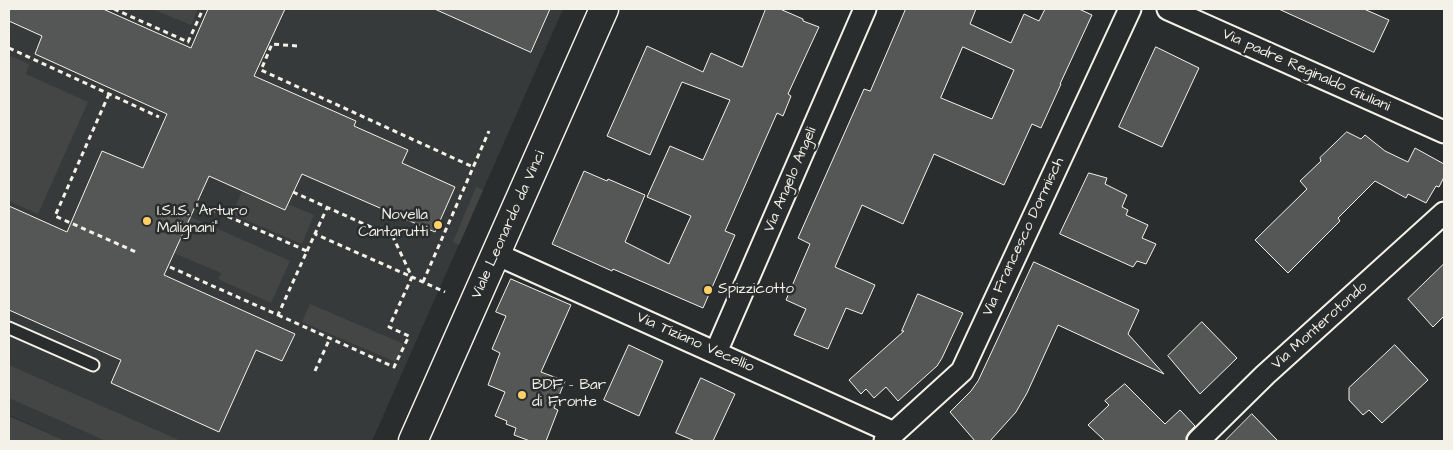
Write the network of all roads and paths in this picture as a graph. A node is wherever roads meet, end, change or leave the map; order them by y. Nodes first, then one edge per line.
1 (114, 9) edge
2 (203, 9) edge
3 (604, 9) edge
4 (865, 9) edge
5 (1130, 9) edge
6 (1168, 9) edge
7 (297, 46) dead end
8 (9, 48) edge
9 (109, 94) junction
10 (158, 117) dead end
11 (489, 131) dead end
12 (1444, 132) edge
13 (473, 167) junction
14 (293, 192) dead end
15 (204, 206) dead end
16 (327, 208) junction
17 (1444, 213) edge
18 (315, 234) junction
19 (307, 251) junction
20 (136, 252) dead end
21 (496, 254) junction
22 (170, 268) dead end
23 (412, 277) junction
24 (423, 282) junction
25 (446, 292) dead end
26 (278, 316) junction
27 (9, 328) edge
28 (330, 338) junction
29 (716, 352) junction
30 (93, 365) dead end
31 (315, 371) dead end
32 (890, 437) edge
33 (413, 441) edge
34 (1198, 441) edge

1 - 2 path
3 - 21 main road, Viale Leonardo da Vinci
4 - 29 street, Via Angelo Angeli
5 - 32 street, Via Francesco Dormisch
6 - 12 street, Via padre Reginaldo Giuliani
7 - 13 path
8 - 9 path
9 - 10 path
9 - 20 path
11 - 13 path
13 - 24 path
14 - 16 path
15 - 19 path
16 - 18 path
16 - 23 path
17 - 34 street, Via Monterotondo
18 - 19 path
18 - 23 path
19 - 26 path
21 - 29 street, Via Tiziano Vecellio
21 - 33 main road, Viale Leonardo da Vinci
22 - 26 path
23 - 24 path
23 - 28 path
24 - 25 path
26 - 28 path
27 - 30 lane
28 - 31 path
29 - 32 street, Via Tiziano Vecellio

